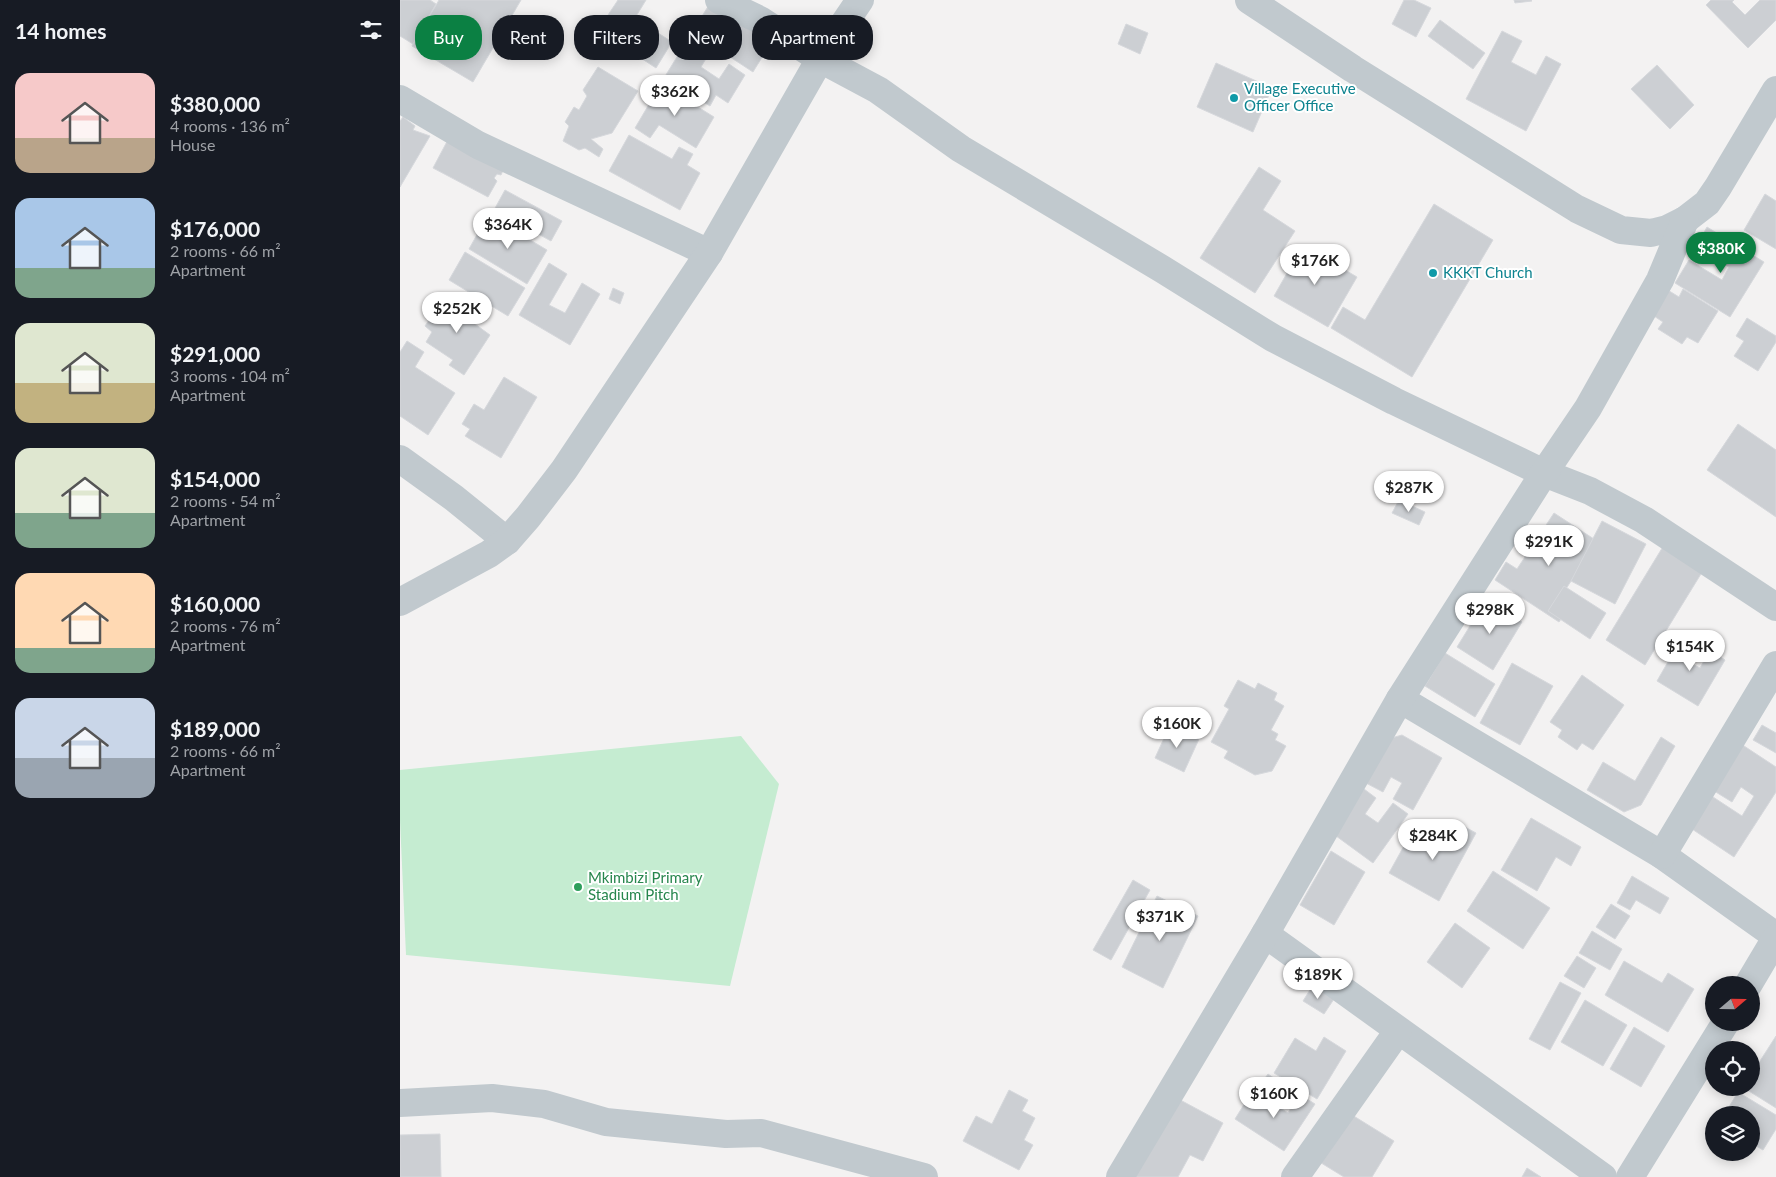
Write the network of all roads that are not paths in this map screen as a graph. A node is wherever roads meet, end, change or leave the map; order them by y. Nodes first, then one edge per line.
1 (719, 0) edge
2 (860, 0) edge
3 (1249, 0) edge
4 (850, 15) edge
5 (752, 16) edge
6 (819, 60) edge
7 (822, 60) edge
8 (1776, 90) edge
9 (400, 99) edge
10 (1685, 220) junction
11 (709, 253) junction
12 (400, 460) edge
13 (1544, 473) junction
14 (507, 540) junction
15 (400, 602) edge
16 (1776, 607) edge
17 (1776, 665) edge
18 (1400, 699) junction
19 (1662, 855) junction
20 (1264, 934) junction
21 (1776, 937) edge
22 (1753, 976) edge
23 (1398, 1031) junction
24 (1720, 1031) edge
25 (400, 1102) edge
26 (924, 1177) edge
27 (1120, 1177) edge
28 (1295, 1177) edge
29 (1603, 1177) edge
30 (1630, 1177) edge

1 - 5 street
2 - 4 street
3 - 10 street
6 - 11 street
7 - 13 street
8 - 10 street
9 - 11 street
10 - 13 street
11 - 14 street
12 - 14 street
13 - 16 street
13 - 18 street
14 - 15 street
17 - 19 street
18 - 19 street
18 - 20 street
19 - 21 street
20 - 23 street
20 - 27 street
21 - 22 street
23 - 28 street
23 - 29 street
24 - 30 street
25 - 26 street

